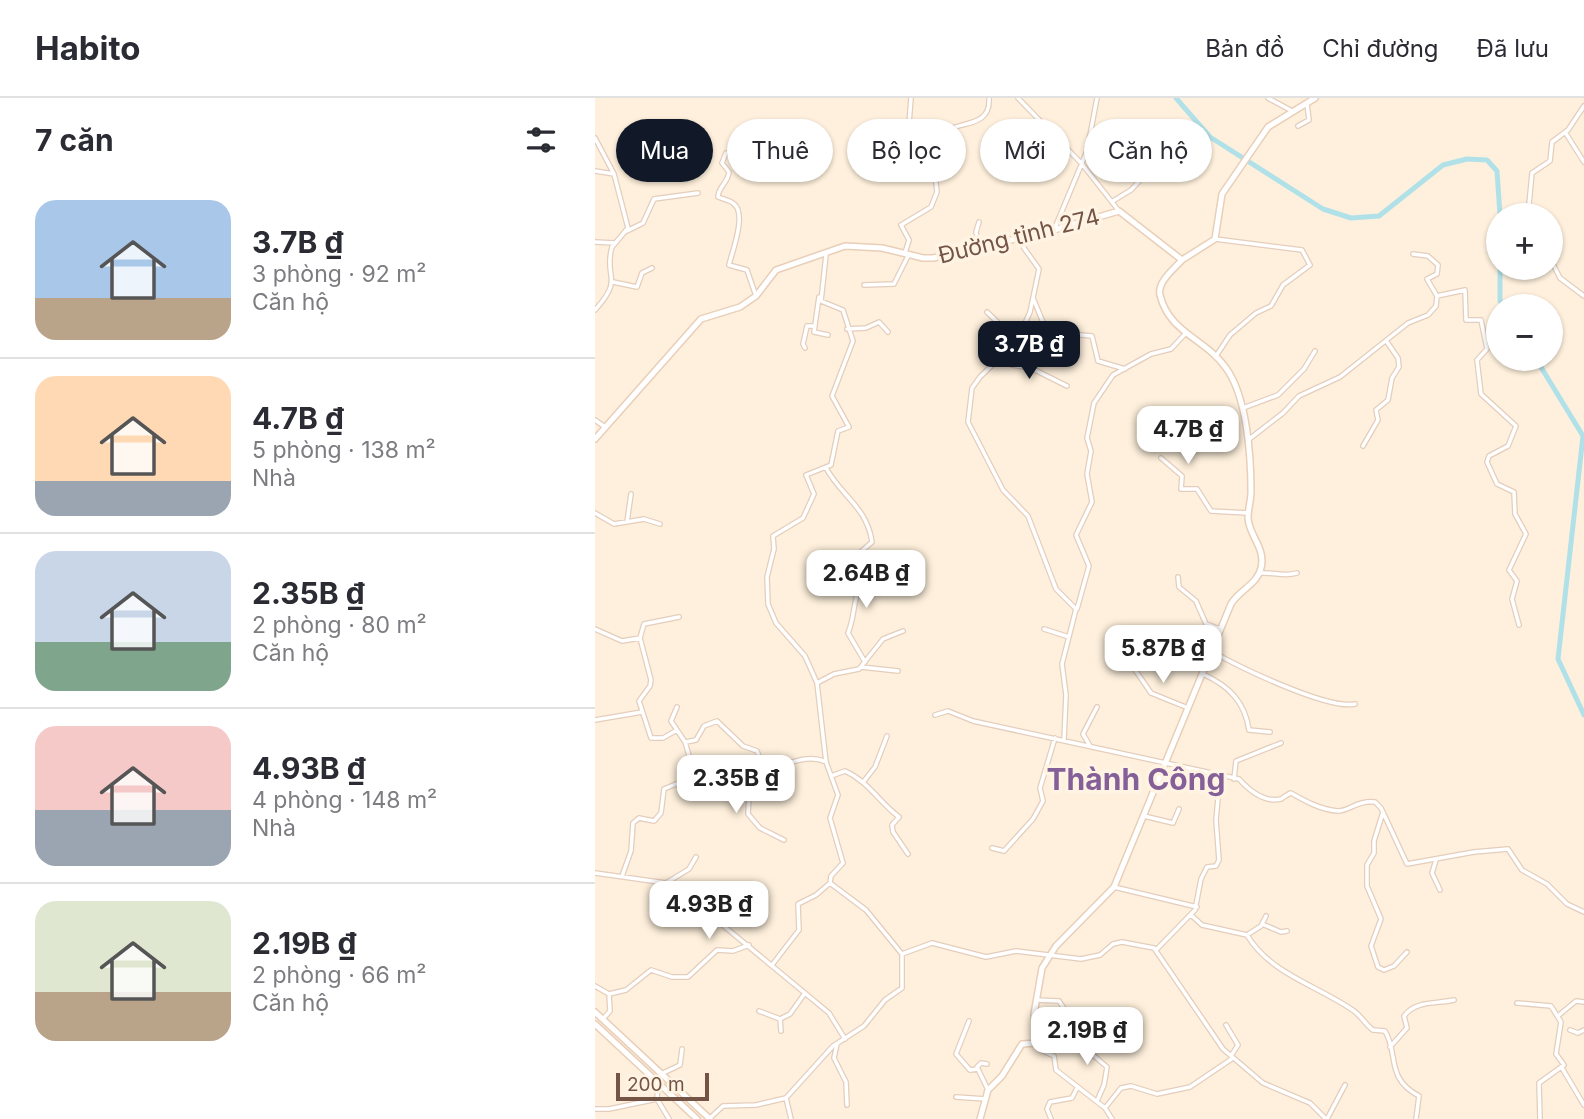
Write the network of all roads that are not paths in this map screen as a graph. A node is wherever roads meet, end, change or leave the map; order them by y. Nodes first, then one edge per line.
1 (911, 98) edge
2 (989, 98) edge
3 (1018, 98) edge
4 (1097, 98) edge
5 (1268, 98) edge
6 (1315, 98) edge
7 (1307, 104) junction
8 (1584, 106) edge
9 (1293, 112) junction
10 (1297, 126) dead end
11 (966, 127) edge
12 (1565, 132) junction
13 (595, 138) edge
14 (726, 153) dead end
15 (1584, 162) edge
16 (1082, 164) junction
17 (595, 171) edge
18 (614, 174) junction
19 (1138, 182) edge
20 (698, 192) dead end
21 (1113, 201) junction
22 (1529, 203) edge
23 (1119, 211) junction
24 (979, 222) dead end
25 (1054, 230) junction
26 (627, 231) junction
27 (1021, 238) junction
28 (1215, 239) junction
29 (595, 242) edge
30 (615, 243) junction
31 (979, 248) junction
32 (907, 253) junction
33 (1413, 254) dead end
34 (826, 255) junction
35 (1182, 260) junction
36 (652, 268) dead end
37 (1563, 280) edge
38 (613, 282) junction
39 (864, 285) dead end
40 (820, 292) junction
41 (756, 296) junction
42 (1437, 296) junction
43 (1584, 296) edge
44 (1032, 298) junction
45 (595, 310) edge
46 (987, 312) dead end
47 (815, 326) junction
48 (847, 329) junction
49 (888, 332) dead end
50 (1185, 334) junction
51 (828, 335) dead end
52 (1017, 341) junction
53 (1387, 342) junction
54 (805, 348) dead end
55 (1315, 351) dead end
56 (1216, 356) junction
57 (1000, 359) junction
58 (1125, 369) junction
59 (1067, 386) dead end
60 (1241, 409) junction
61 (595, 420) edge
62 (605, 427) junction
63 (595, 439) edge
64 (1247, 441) junction
65 (1363, 446) dead end
66 (1161, 458) dead end
67 (826, 467) junction
68 (631, 494) dead end
69 (595, 513) edge
70 (1248, 513) junction
71 (627, 522) junction
72 (660, 524) dead end
73 (1260, 573) junction
74 (1297, 573) dead end
75 (1178, 577) dead end
76 (1076, 611) junction
77 (679, 617) dead end
78 (1519, 625) dead end
79 (595, 629) edge
80 (1044, 629) dead end
81 (1222, 629) junction
82 (903, 631) dead end
83 (1069, 637) junction
84 (640, 638) junction
85 (1137, 650) dead end
86 (1213, 652) junction
87 (865, 662) junction
88 (861, 667) junction
89 (898, 671) dead end
90 (1203, 674) junction
91 (817, 683) junction
92 (1355, 704) dead end
93 (677, 707) dead end
94 (1097, 707) dead end
95 (1188, 708) junction
96 (642, 712) junction
97 (935, 715) dead end
98 (595, 720) edge
99 (677, 730) junction
100 (1270, 732) dead end
101 (887, 736) dead end
102 (1055, 738) junction
103 (1064, 740) junction
104 (685, 742) junction
105 (1281, 743) dead end
106 (1091, 747) junction
107 (826, 762) junction
108 (1164, 765) junction
109 (775, 768) junction
110 (831, 776) junction
111 (1220, 777) junction
112 (1234, 779) junction
113 (865, 781) junction
114 (1179, 808) dead end
115 (1383, 812) junction
116 (1142, 816) junction
117 (784, 841) dead end
118 (992, 848) dead end
119 (908, 854) dead end
120 (696, 857) dead end
121 (1436, 860) junction
122 (595, 873) edge
123 (622, 876) junction
124 (666, 883) junction
125 (830, 883) junction
126 (1114, 887) junction
127 (1440, 890) dead end
128 (1197, 907) junction
129 (1584, 912) edge
130 (1191, 915) junction
131 (1266, 916) dead end
132 (1262, 924) junction
133 (1287, 931) dead end
134 (1247, 935) junction
135 (749, 945) junction
136 (1157, 949) junction
137 (1407, 952) dead end
138 (902, 954) junction
139 (1051, 955) junction
140 (772, 965) junction
141 (595, 986) edge
142 (805, 993) junction
143 (609, 994) junction
144 (1036, 1000) junction
145 (1454, 1000) dead end
146 (1584, 1002) edge
147 (1517, 1003) dead end
148 (759, 1011) dead end
149 (595, 1012) edge
150 (1559, 1015) junction
151 (780, 1018) junction
152 (603, 1019) junction
153 (969, 1021) dead end
154 (595, 1024) edge
155 (1226, 1025) dead end
156 (1570, 1030) dead end
157 (1584, 1030) edge
158 (781, 1031) dead end
159 (845, 1039) junction
160 (1037, 1043) junction
161 (837, 1044) junction
162 (1390, 1047) junction
163 (683, 1049) dead end
164 (1232, 1057) junction
165 (987, 1064) dead end
166 (1562, 1068) junction
167 (978, 1069) junction
168 (661, 1074) junction
169 (657, 1082) junction
170 (1345, 1085) dead end
171 (1077, 1088) junction
172 (988, 1090) junction
173 (956, 1097) dead end
174 (657, 1098) junction
175 (786, 1098) junction
176 (986, 1098) junction
177 (1097, 1101) junction
178 (848, 1105) dead end
179 (1584, 1105) edge
180 (1105, 1108) junction
181 (595, 1109) edge
182 (669, 1119) edge
183 (697, 1119) edge
184 (710, 1119) edge
185 (792, 1119) edge
186 (980, 1119) edge
187 (1051, 1119) edge
188 (1112, 1119) edge
189 (1327, 1119) edge
190 (1416, 1119) edge
191 (1540, 1119) edge

1 - 32 street
2 - 11 street
3 - 16 street
4 - 16 street
5 - 9 street
6 - 7 main road
7 - 9 main road
7 - 10 street
8 - 12 street
9 - 28 main road
12 - 15 street
12 - 22 street
13 - 18 street
14 - 41 street
16 - 21 street
16 - 25 street
17 - 18 street
18 - 26 street
19 - 21 street
20 - 26 street
21 - 23 street
23 - 25 main road, Đường tỉnh 274
23 - 35 main road, Đường tỉnh 274
24 - 31 street
25 - 27 main road, Đường tỉnh 274
26 - 30 street
27 - 31 main road, Đường tỉnh 274
27 - 44 street
28 - 35 main road
28 - 56 street
29 - 30 street
30 - 38 street
31 - 32 main road, Đường tỉnh 274
32 - 34 main road, Đường tỉnh 274
32 - 39 street
33 - 42 street
34 - 40 street
34 - 41 main road, Đường tỉnh 274
35 - 50 main road
36 - 38 street
37 - 43 street
38 - 45 street
40 - 47 street
40 - 48 street
41 - 62 main road, Đường tỉnh 274
42 - 53 street
42 - 78 street
44 - 52 street
44 - 58 street
46 - 52 street
47 - 51 street
47 - 54 street
48 - 49 street
48 - 67 street
50 - 56 main road
50 - 58 street
52 - 57 street
53 - 64 street
53 - 65 street
55 - 60 street
56 - 60 main road
57 - 59 street
57 - 76 street
58 - 76 street
60 - 64 main road
61 - 62 street
62 - 63 main road, Đường tỉnh 274
64 - 70 main road
66 - 70 street
67 - 87 street
67 - 91 street
68 - 71 street
69 - 71 street
70 - 73 main road
71 - 72 street
73 - 74 street
73 - 81 main road
75 - 81 street
76 - 83 street
77 - 84 street
79 - 84 street
80 - 83 street
81 - 86 main road
82 - 87 street
83 - 103 street
84 - 96 street
85 - 95 street
86 - 90 main road
86 - 92 street
87 - 88 street
88 - 89 street
88 - 91 street
90 - 95 main road
90 - 100 street
91 - 107 street
93 - 99 street
94 - 106 street
95 - 108 main road
96 - 98 street
96 - 99 street
97 - 102 street
99 - 104 street
101 - 113 street
102 - 103 street
102 - 118 street
103 - 106 street
104 - 109 street
104 - 123 street
105 - 112 street
106 - 108 street
107 - 109 street
107 - 110 street
108 - 111 street
108 - 116 main road
109 - 117 street
110 - 113 street
110 - 125 street
111 - 112 street
111 - 128 street
112 - 115 street
113 - 119 street
114 - 116 street
115 - 121 street
115 - 137 street
116 - 126 main road
120 - 124 street
121 - 127 street
121 - 129 street
122 - 123 street
123 - 124 street
124 - 135 street
125 - 138 street
125 - 140 street
126 - 128 street
126 - 139 main road
128 - 130 street
130 - 134 street
130 - 136 street
131 - 132 street
132 - 133 street
132 - 134 street
134 - 162 street
135 - 140 street
135 - 143 street
136 - 139 street
136 - 164 street
138 - 139 street
138 - 159 street
139 - 144 main road
140 - 142 street
141 - 143 street
142 - 151 street
142 - 159 street
143 - 152 street
144 - 160 main road
144 - 177 street
145 - 162 street
146 - 150 street
147 - 150 street
148 - 151 street
149 - 152 main road
150 - 166 street
151 - 158 street
152 - 168 main road
153 - 167 street
154 - 169 main road
155 - 164 street
156 - 157 street
159 - 161 street
160 - 171 street
160 - 172 main road
161 - 175 street
161 - 178 street
162 - 190 street
163 - 168 street
164 - 180 street
164 - 189 street
165 - 167 street
166 - 179 street
166 - 191 street
167 - 172 street
168 - 184 main road
169 - 174 street
169 - 183 main road
170 - 189 street
171 - 177 street
171 - 187 street
172 - 176 main road
173 - 176 street
174 - 181 street
174 - 182 street
175 - 184 street
175 - 185 street
176 - 186 main road
177 - 180 street
180 - 188 street

